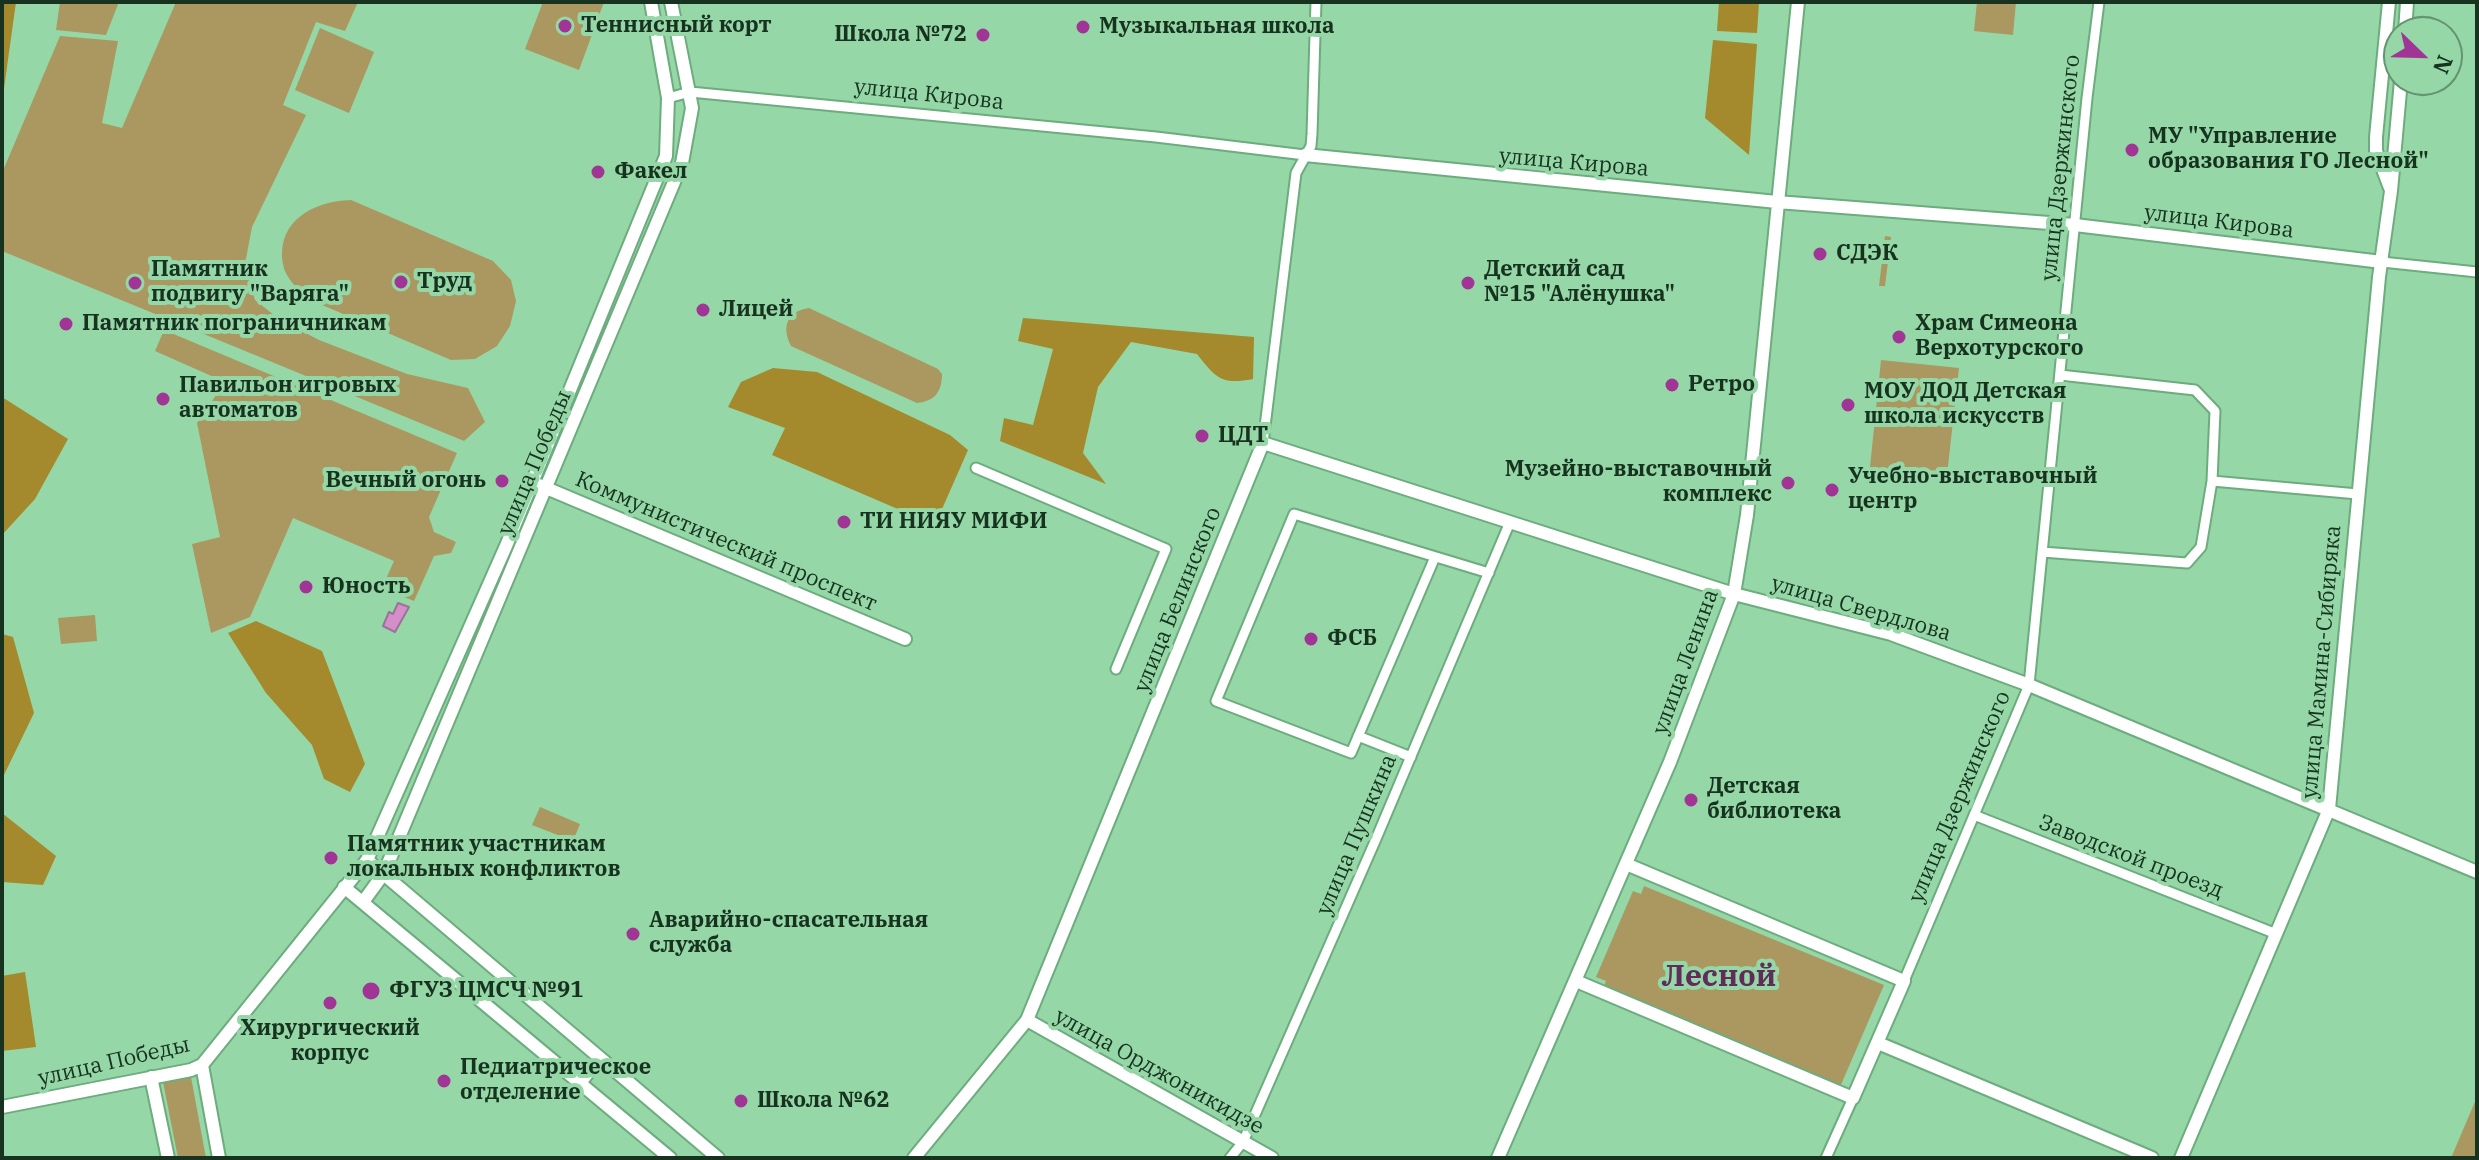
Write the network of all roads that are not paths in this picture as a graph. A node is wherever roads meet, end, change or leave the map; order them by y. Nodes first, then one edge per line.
1 (651, 2) edge
2 (671, 2) edge
3 (1316, 2) edge
4 (1798, 2) edge
5 (1804, 2) edge
6 (2099, 2) edge
7 (2389, 2) edge
8 (690, 92) junction
9 (2400, 96) edge
10 (668, 98) junction
11 (1305, 155) junction
12 (2391, 191) junction
13 (1780, 202) junction
14 (2075, 225) junction
15 (2382, 262) junction
16 (2477, 272) edge
17 (2060, 375) junction
18 (1263, 443) junction
19 (976, 468) dead end
20 (2212, 481) junction
21 (532, 482) junction
22 (546, 488) junction
23 (2358, 494) junction
24 (1510, 522) junction
25 (2042, 552) junction
26 (1435, 557) junction
27 (1489, 573) junction
28 (1736, 594) junction
29 (905, 639) dead end
30 (1116, 669) dead end
31 (2029, 685) junction
32 (1358, 736) junction
33 (1411, 757) junction
34 (2329, 809) junction
35 (1974, 815) junction
36 (367, 860) junction
37 (1629, 865) junction
38 (2477, 872) edge
39 (384, 873) junction
40 (344, 887) junction
41 (363, 902) junction
42 (2274, 933) junction
43 (1904, 981) junction
44 (1579, 982) junction
45 (1027, 1020) junction
46 (1878, 1043) junction
47 (600, 1060) junction
48 (202, 1065) junction
49 (151, 1077) junction
50 (581, 1084) junction
51 (1531, 1092) junction
52 (1853, 1098) junction
53 (2, 1107) edge
54 (1243, 1142) junction
55 (168, 1158) edge
56 (219, 1158) edge
57 (670, 1158) edge
58 (718, 1158) edge
59 (914, 1158) edge
60 (1230, 1158) edge
61 (1272, 1158) edge
62 (1498, 1158) edge
63 (1506, 1158) edge
64 (1826, 1158) edge
65 (2152, 1158) edge
66 (2181, 1158) edge

1 - 10 street, улица Победы
2 - 8 street, улица Победы
3 - 11 street, улица Белинского
4 - 13 street, улица Ленина
5 - 13 street
6 - 14 street, улица Дзержинского
7 - 12 street, улица Мамина-Сибиряка
8 - 10 street, улица Кирова
8 - 11 street, улица Кирова
8 - 22 street, улица Победы
9 - 12 street, улица Мамина-Сибиряка
10 - 21 street, улица Победы
11 - 13 street, улица Кирова
11 - 18 street, улица Белинского
12 - 15 street, улица Мамина-Сибиряка
13 - 14 street, улица Кирова
13 - 28 street, улица Ленина
14 - 15 street, улица Кирова
14 - 17 street, улица Дзержинского
15 - 16 street, улица Кирова
15 - 23 street, улица Мамина-Сибиряка
17 - 20 street
17 - 25 street, улица Дзержинского
18 - 24 street, улица Свердлова
18 - 45 street, улица Белинского
19 - 30 street
20 - 23 street
20 - 25 street
21 - 22 street, Коммунистический проспект
21 - 36 street, улица Победы
22 - 29 street, Коммунистический проспект
22 - 39 street, улица Победы
23 - 34 street, улица Мамина-Сибиряка
24 - 27 street, улица Пушкина
24 - 28 street, улица Свердлова
25 - 31 street, улица Дзержинского
26 - 27 street
26 - 32 street
26 - 32 street
27 - 33 street, улица Пушкина
28 - 31 street, улица Свердлова
28 - 37 street, улица Ленина
31 - 34 street, улица Свердлова
31 - 35 street, улица Дзержинского
32 - 33 street
33 - 54 street, улица Пушкина
34 - 38 street, улица Свердлова
34 - 42 street, улица Мамина-Сибиряка
35 - 42 street, Заводской проезд
35 - 43 street, улица Дзержинского
36 - 39 street
36 - 40 street, улица Победы
37 - 43 street
37 - 44 street, улица Ленина
39 - 41 street, улица Победы
39 - 47 street
40 - 41 street
40 - 48 street, улица Победы
41 - 50 street
42 - 66 street, улица Мамина-Сибиряка
43 - 46 street, улица Дзержинского
44 - 51 street, улица Ленина
44 - 52 street
45 - 54 street, улица Орджоникидзе
45 - 59 street, улица Белинского
46 - 52 street, улица Дзержинского
46 - 65 street
47 - 50 street
47 - 58 street
48 - 49 street, улица Победы
48 - 56 street
49 - 53 street, улица Победы
49 - 55 street
50 - 57 street
51 - 62 street, улица Ленина
51 - 63 street
52 - 64 street, улица Дзержинского
54 - 60 street, улица Пушкина
54 - 61 street, улица Орджоникидзе

